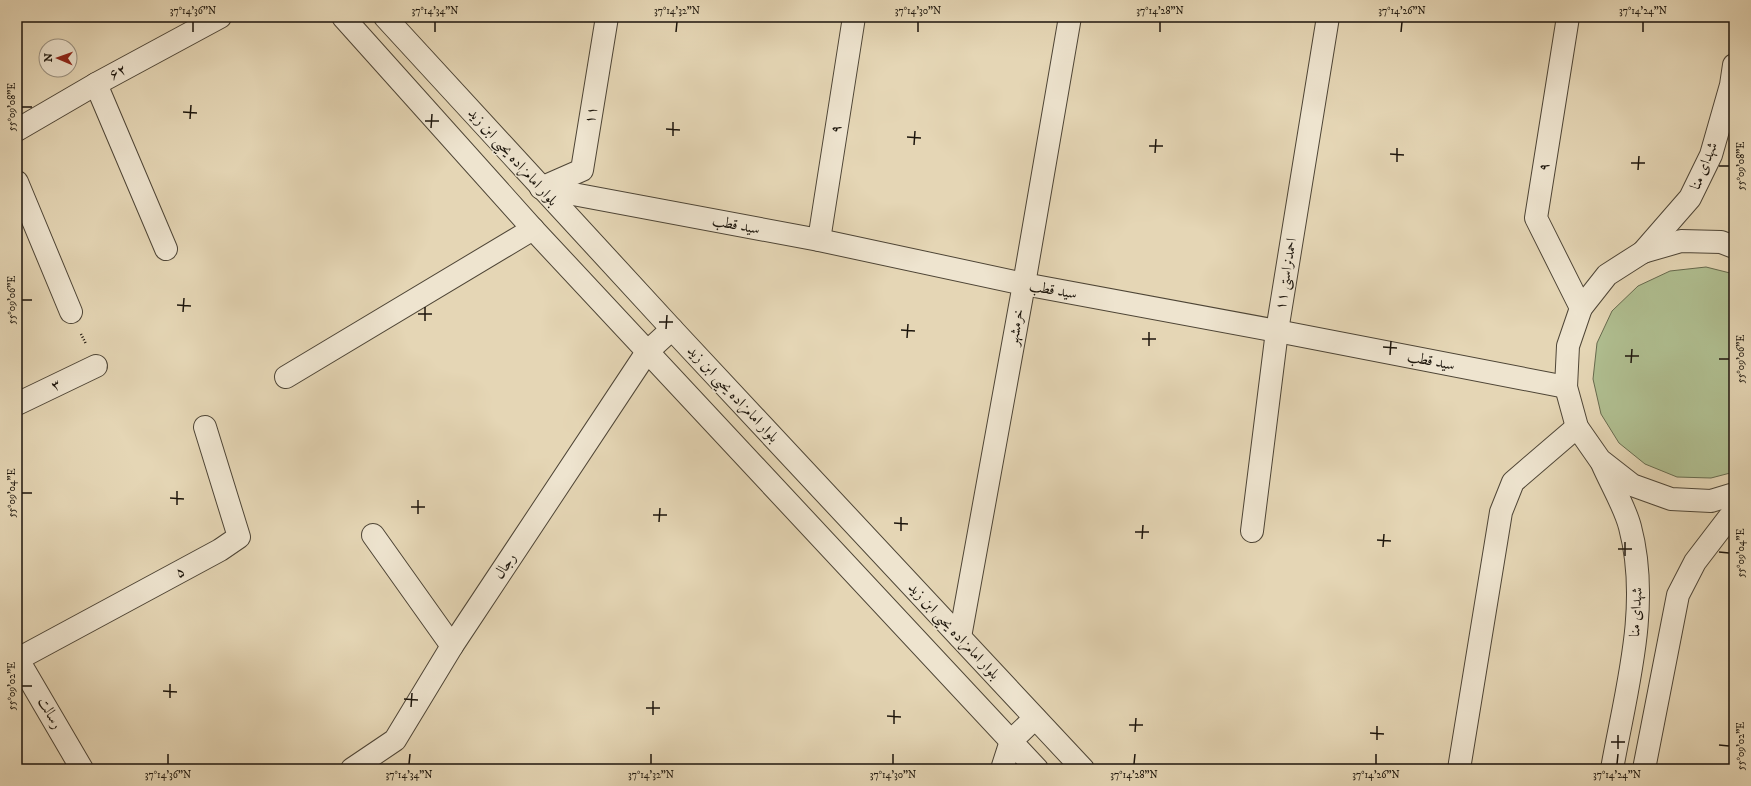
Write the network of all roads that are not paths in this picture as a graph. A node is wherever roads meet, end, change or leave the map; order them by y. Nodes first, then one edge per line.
1 (220, 17) edge
2 (343, 17) edge
3 (385, 17) edge
4 (607, 17) edge
5 (854, 17) edge
6 (1070, 17) edge
7 (1328, 17) edge
8 (1568, 17) edge
9 (1734, 65) edge
10 (96, 84) junction
11 (17, 130) edge
12 (17, 182) edge
13 (541, 188) junction
14 (534, 229) junction
15 (819, 240) junction
16 (1734, 247) edge
17 (166, 249) dead end
18 (1643, 252) junction
19 (1024, 284) junction
20 (1581, 308) junction
21 (71, 312) road end
22 (672, 329) junction
23 (1277, 331) junction
24 (648, 352) junction
25 (96, 366) road end
26 (286, 377) dead end
27 (1566, 387) junction
28 (17, 404) edge
29 (205, 427) dead end
30 (1578, 427) junction
31 (1600, 460) junction
32 (1734, 494) edge
33 (1734, 511) edge
34 (1252, 531) dead end
35 (373, 535) dead end
36 (960, 637) junction
37 (452, 646) junction
38 (17, 658) edge
39 (1035, 718) junction
40 (1011, 741) junction
41 (82, 769) edge
42 (352, 769) edge
43 (1002, 769) edge
44 (1036, 769) edge
45 (1083, 769) edge
46 (1458, 769) edge
47 (1612, 769) edge
48 (1644, 769) edge

1 - 10 street, ۶۲
2 - 14 street
3 - 13 street, بلوار امامزاده یحیی ابن زید
4 - 13 street, ۱۱
5 - 15 street, ۹
6 - 19 street, خرمشهر
7 - 23 street, ۱۱ احمدنراستی
8 - 20 street, ۹
9 - 18 street, شهدای منا
10 - 11 street, ۶۲
10 - 17 street
12 - 21 street
13 - 15 street, سید قطب
13 - 22 street, بلوار امامزاده یحیی ابن زید
14 - 24 street
14 - 26 street
15 - 19 street, سید قطب
16 - 18 street
18 - 20 street
19 - 23 street, سید قطب
19 - 36 street, خرمشهر
20 - 27 street
22 - 24 street, رجال
22 - 36 street, بلوار امامزاده یحیی ابن زید
23 - 27 street, سید قطب
23 - 34 street, ۱۱ احمدنراستی
24 - 37 street, رجال
24 - 40 street
25 - 28 street, ۳
27 - 30 street
29 - 38 street, ۵
30 - 31 street
30 - 46 street
31 - 32 street
31 - 47 street, شهدای منا
33 - 48 street
35 - 37 street
36 - 39 street, بلوار امامزاده یحیی ابن زید
37 - 42 street, رجال
38 - 41 street, رسالت
39 - 40 street
39 - 45 street, بلوار امامزاده یحیی ابن زید
40 - 43 street
40 - 44 street

